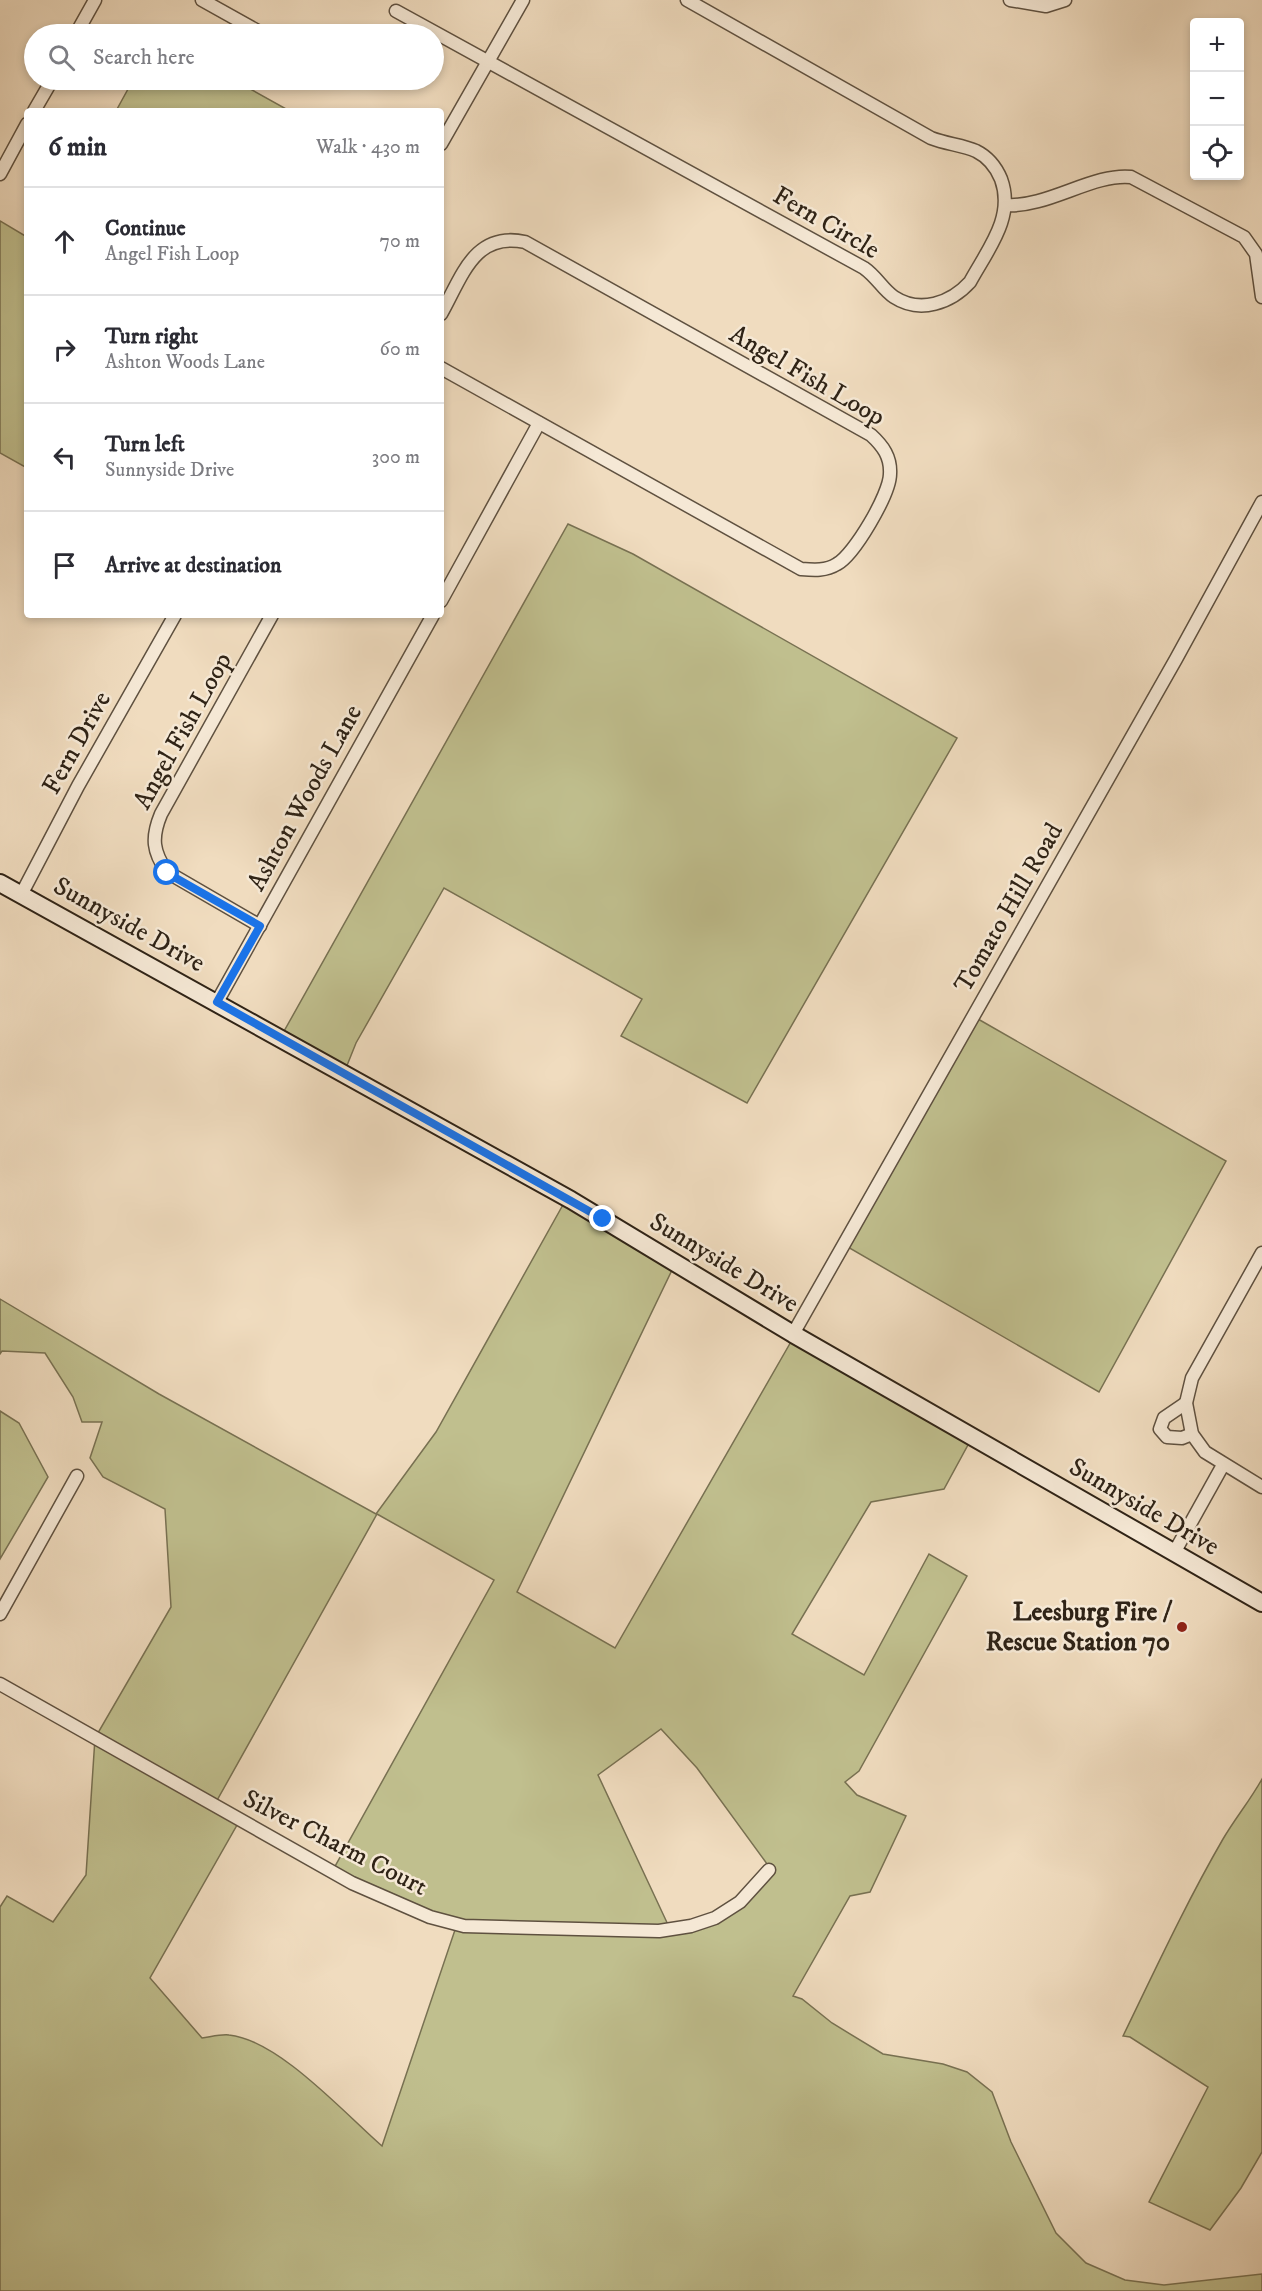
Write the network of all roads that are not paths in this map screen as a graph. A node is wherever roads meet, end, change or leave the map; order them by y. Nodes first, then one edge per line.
1 (95, 0) edge
2 (202, 0) edge
3 (523, 0) edge
4 (687, 0) edge
5 (1010, 0) edge
6 (1065, 0) edge
7 (396, 10) dead end
8 (82, 24) edge
9 (245, 24) edge
10 (422, 24) edge
11 (444, 36) edge
12 (489, 60) junction
13 (46, 90) edge
14 (36, 108) edge
15 (24, 130) edge
16 (444, 139) edge
17 (0, 174) edge
18 (1006, 205) junction
19 (1262, 297) edge
20 (444, 309) edge
21 (444, 370) edge
22 (539, 423) junction
23 (1262, 502) edge
24 (444, 596) edge
25 (173, 618) edge
26 (270, 618) edge
27 (431, 618) edge
28 (0, 883) edge
29 (21, 895) junction
30 (260, 926) junction
31 (217, 1002) junction
32 (1262, 1253) edge
33 (793, 1334) junction
34 (1186, 1402) junction
35 (1192, 1434) junction
36 (1223, 1465) junction
37 (77, 1476) dead end
38 (1262, 1487) edge
39 (1173, 1553) junction
40 (1262, 1604) edge
41 (0, 1614) edge
42 (0, 1684) edge
43 (769, 1870) dead end

1 - 8 street
2 - 9 street
3 - 12 street
4 - 18 street
5 - 6 street
7 - 10 street, Fern Circle
11 - 12 street, Fern Circle
12 - 16 street
12 - 18 street, Fern Circle
13 - 14 street
15 - 17 street
18 - 19 street
20 - 22 street, Angel Fish Loop
21 - 22 street, Angel Fish Loop
22 - 24 street
23 - 33 street, Tomato Hill Road
25 - 29 street, Fern Drive
26 - 30 street, Angel Fish Loop
27 - 30 street, Ashton Woods Lane
28 - 29 street, Sunnyside Drive
29 - 31 street, Sunnyside Drive
30 - 31 street, Ashton Woods Lane
31 - 33 street, Sunnyside Drive
32 - 34 street
33 - 39 street, Sunnyside Drive
34 - 35 street
34 - 35 street
35 - 36 street
36 - 38 street
36 - 39 street
37 - 41 street
39 - 40 street, Sunnyside Drive
42 - 43 street, Silver Charm Court

